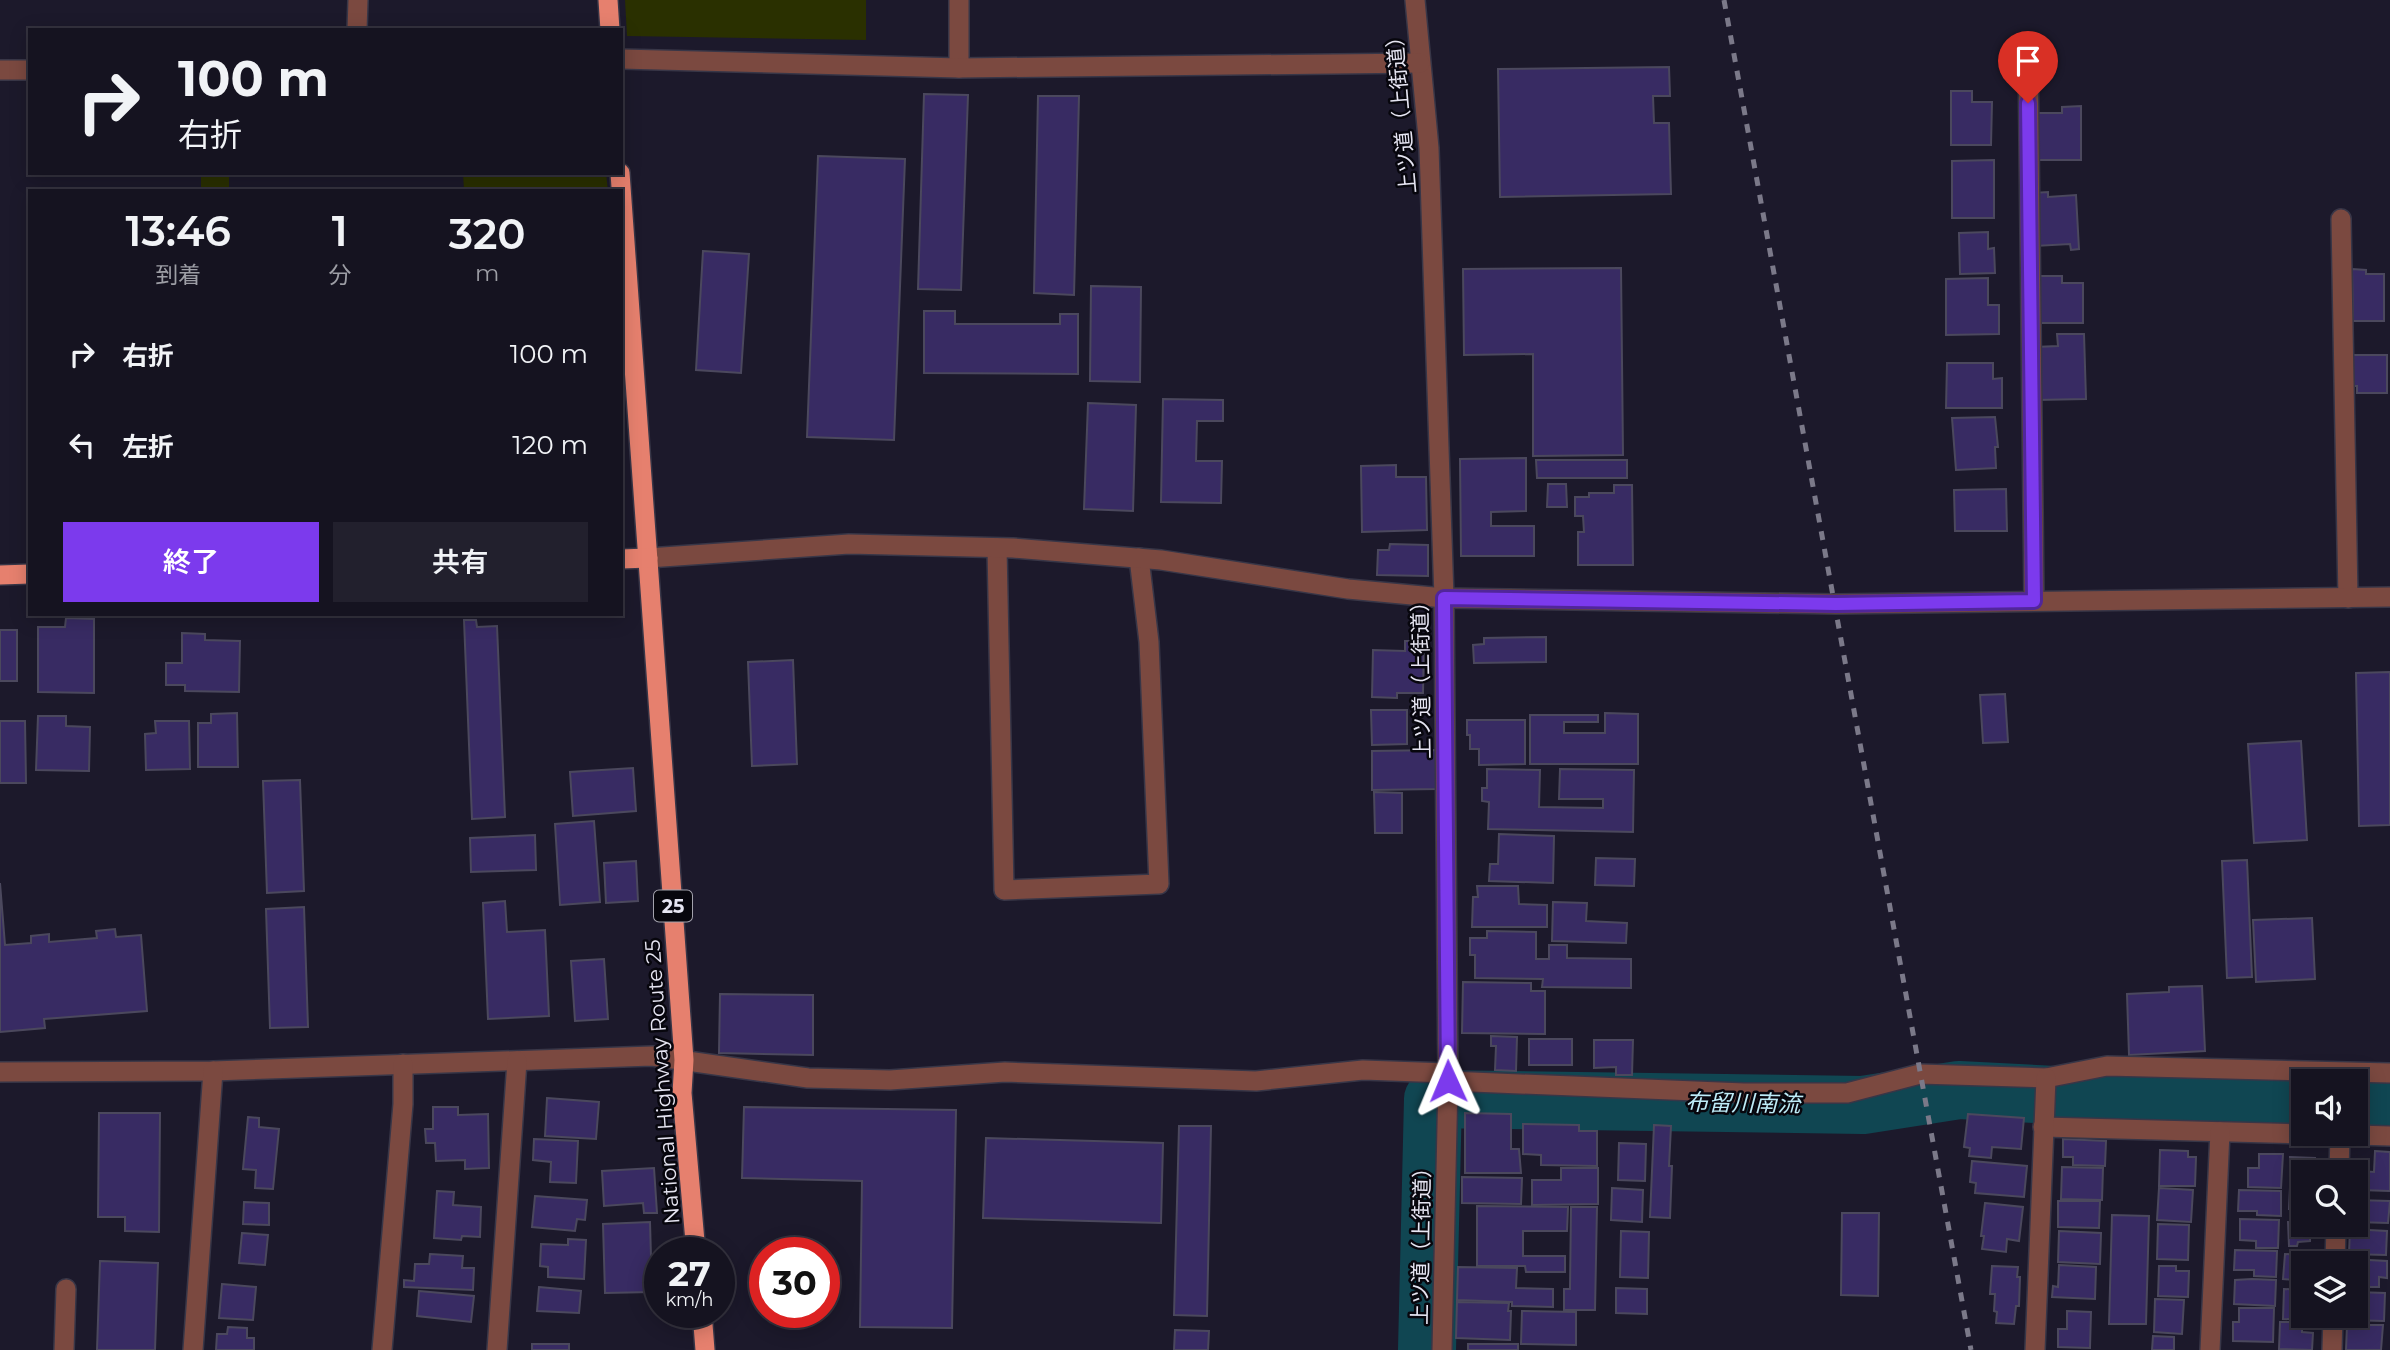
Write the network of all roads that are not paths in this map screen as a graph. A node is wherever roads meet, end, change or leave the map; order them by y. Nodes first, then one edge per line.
1 (358, 0) edge
2 (608, 0) edge
3 (959, 0) edge
4 (1415, 0) edge
5 (357, 28) edge
6 (610, 28) edge
7 (2028, 48) dead end
8 (623, 59) edge
9 (1420, 63) junction
10 (959, 68) junction
11 (0, 69) edge
12 (28, 70) edge
13 (623, 214) edge
14 (2341, 219) dead end
15 (997, 548) junction
16 (648, 558) junction
17 (1139, 558) junction
18 (623, 559) edge
19 (28, 574) edge
20 (0, 575) edge
21 (2390, 597) edge
22 (1444, 598) junction
23 (2348, 598) junction
24 (2034, 601) junction
25 (684, 1060) junction
26 (516, 1061) junction
27 (403, 1064) junction
28 (213, 1071) junction
29 (0, 1073) edge
30 (2390, 1073) edge
31 (1448, 1077) junction
32 (2046, 1078) junction
33 (2043, 1127) junction
34 (2220, 1132) junction
35 (2291, 1133) edge
36 (2368, 1135) edge
37 (2390, 1136) edge
38 (695, 1237) edge
39 (66, 1289) dead end
40 (703, 1328) edge
41 (2333, 1328) edge
42 (64, 1350) edge
43 (193, 1350) edge
44 (382, 1350) edge
45 (497, 1350) edge
46 (705, 1350) edge
47 (1441, 1350) edge
48 (2035, 1350) edge
49 (2210, 1350) edge
50 (2332, 1350) edge

1 - 5 street
2 - 6 highway
3 - 10 street
4 - 9 street, 上ツ道（上街道）
7 - 24 street
8 - 10 street
9 - 10 street
9 - 22 street, 上ツ道（上街道）
11 - 12 street
13 - 16 highway, National Highway Route 25
14 - 23 street
15 - 16 street
15 - 17 street
15 - 17 street
16 - 18 highway
16 - 25 highway, National Highway Route 25 / 25
17 - 22 street
19 - 20 highway
21 - 23 street
22 - 24 street
22 - 31 street, 上ツ道（上街道）
23 - 24 street
25 - 26 street
25 - 31 street
25 - 38 highway, National Highway Route 25 / 25
26 - 27 street
26 - 45 street
27 - 28 street
27 - 44 street
28 - 29 street
28 - 43 street
30 - 32 street
31 - 32 street
31 - 47 street, 上ツ道（上街道）
32 - 33 street
33 - 34 street
33 - 48 street
34 - 35 street
34 - 49 street
36 - 37 street
39 - 42 street
40 - 46 highway
41 - 50 street

